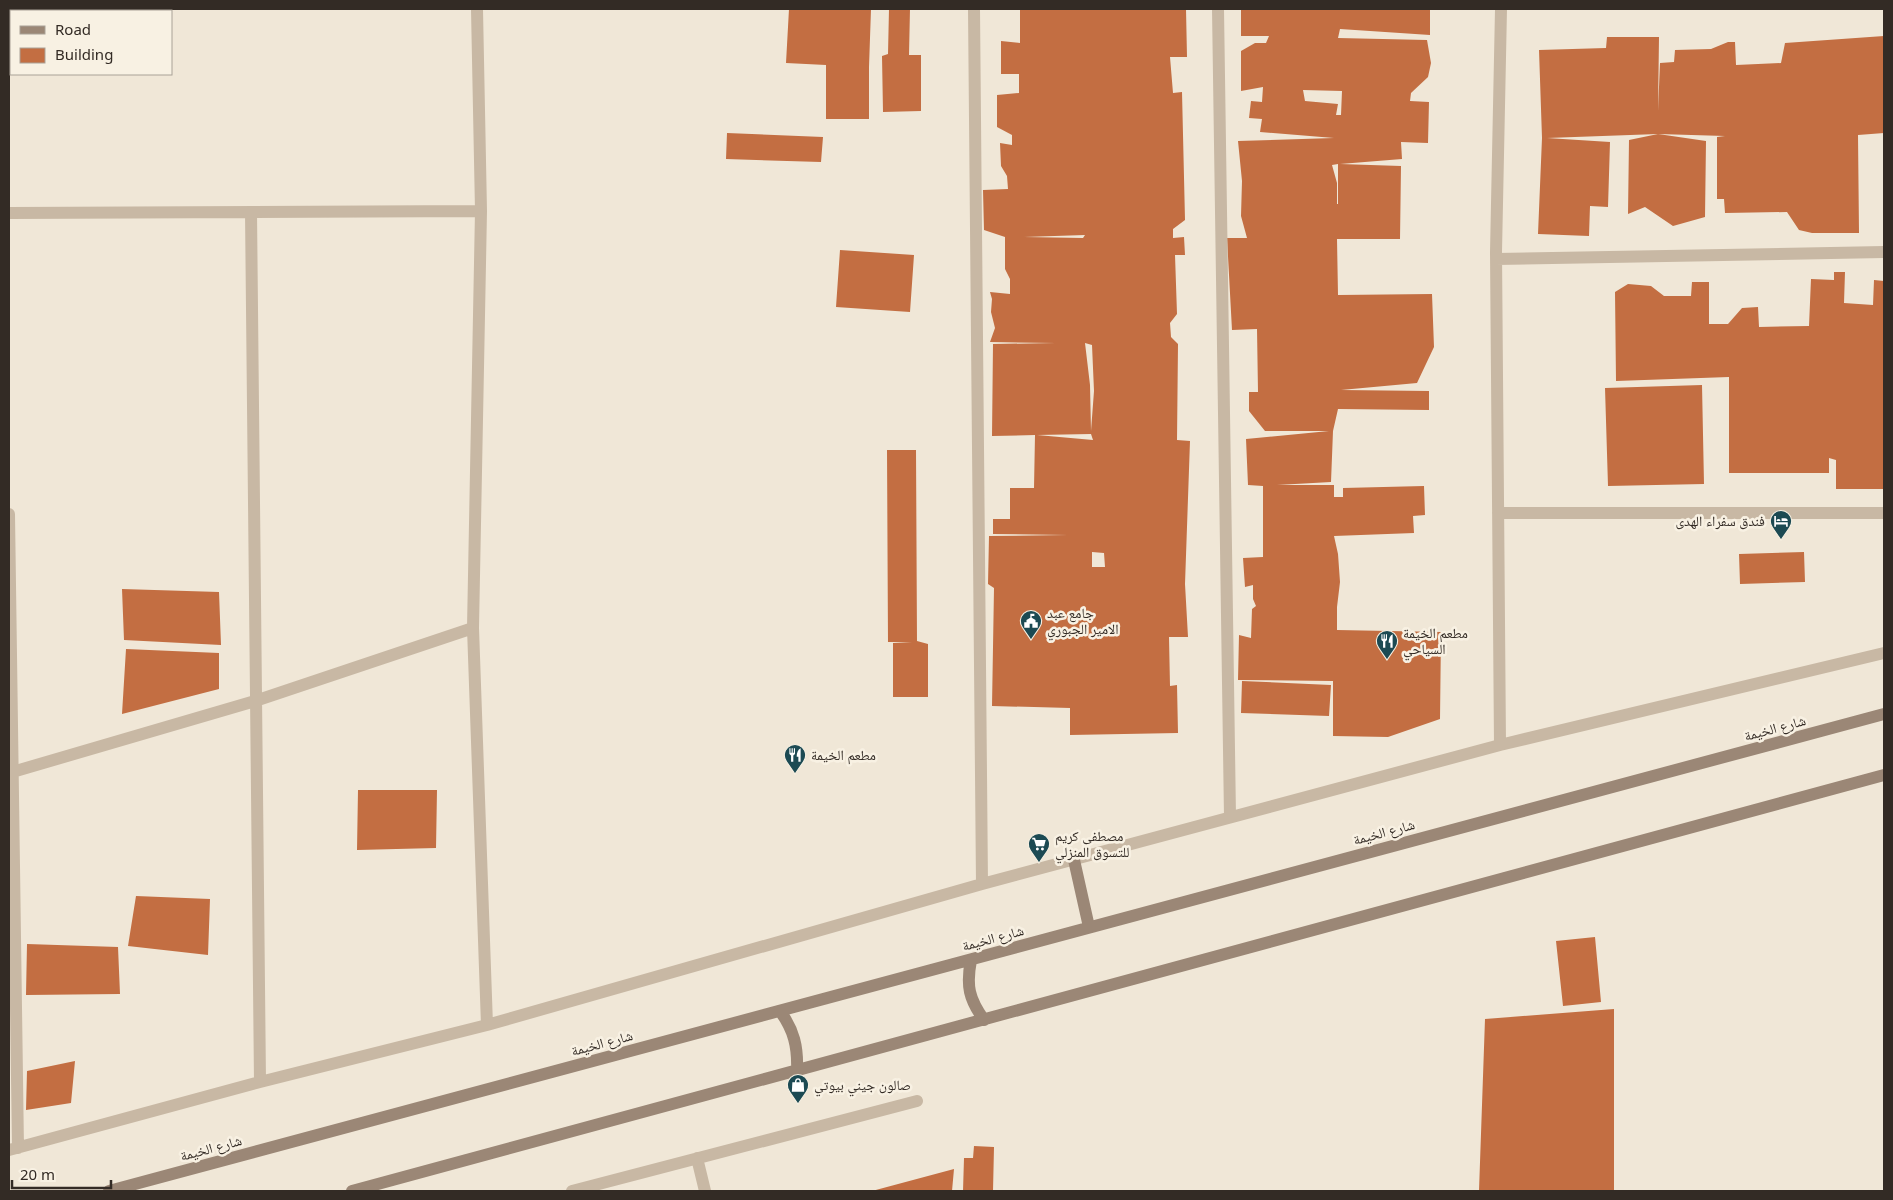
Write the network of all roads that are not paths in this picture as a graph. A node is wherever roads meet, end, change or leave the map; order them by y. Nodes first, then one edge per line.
1 (476, 9) edge
2 (974, 9) edge
3 (1218, 9) edge
4 (1501, 9) edge
5 (481, 211) junction
6 (251, 212) junction
7 (9, 213) edge
8 (1884, 252) edge
9 (1496, 259) junction
10 (1498, 513) junction
11 (1884, 513) edge
12 (9, 514) edge
13 (473, 628) junction
14 (1884, 653) edge
15 (255, 701) junction
16 (1884, 714) edge
17 (1500, 745) junction
18 (10, 772) edge
19 (1884, 775) edge
20 (1230, 817) junction
21 (1074, 860) junction
22 (982, 884) junction
23 (1089, 927) junction
24 (971, 960) junction
25 (780, 1011) junction
26 (984, 1020) junction
27 (487, 1024) junction
28 (797, 1071) junction
29 (260, 1082) junction
30 (916, 1100) dead end
31 (14, 1149) edge
32 (697, 1158) junction
33 (109, 1191) edge
34 (352, 1191) edge
35 (572, 1191) edge
36 (705, 1191) edge

1 - 5 street
2 - 22 street
3 - 20 street
4 - 9 street
5 - 6 street
5 - 13 street
6 - 7 street
6 - 15 street
8 - 9 street
9 - 10 street
10 - 11 street
10 - 17 street
12 - 18 street
13 - 15 street
13 - 27 street
14 - 17 street
15 - 18 street
15 - 29 street
16 - 23 street, شارع الخيمة
17 - 20 street
18 - 31 street
19 - 26 street
20 - 21 street
21 - 22 street
21 - 23 street
22 - 27 street
23 - 24 street, شارع الخيمة
24 - 25 street, شارع الخيمة
24 - 26 street
25 - 28 street
25 - 33 street, شارع الخيمة
26 - 28 street
27 - 29 street
28 - 34 street
29 - 31 street
30 - 32 street
32 - 35 street
32 - 36 street

